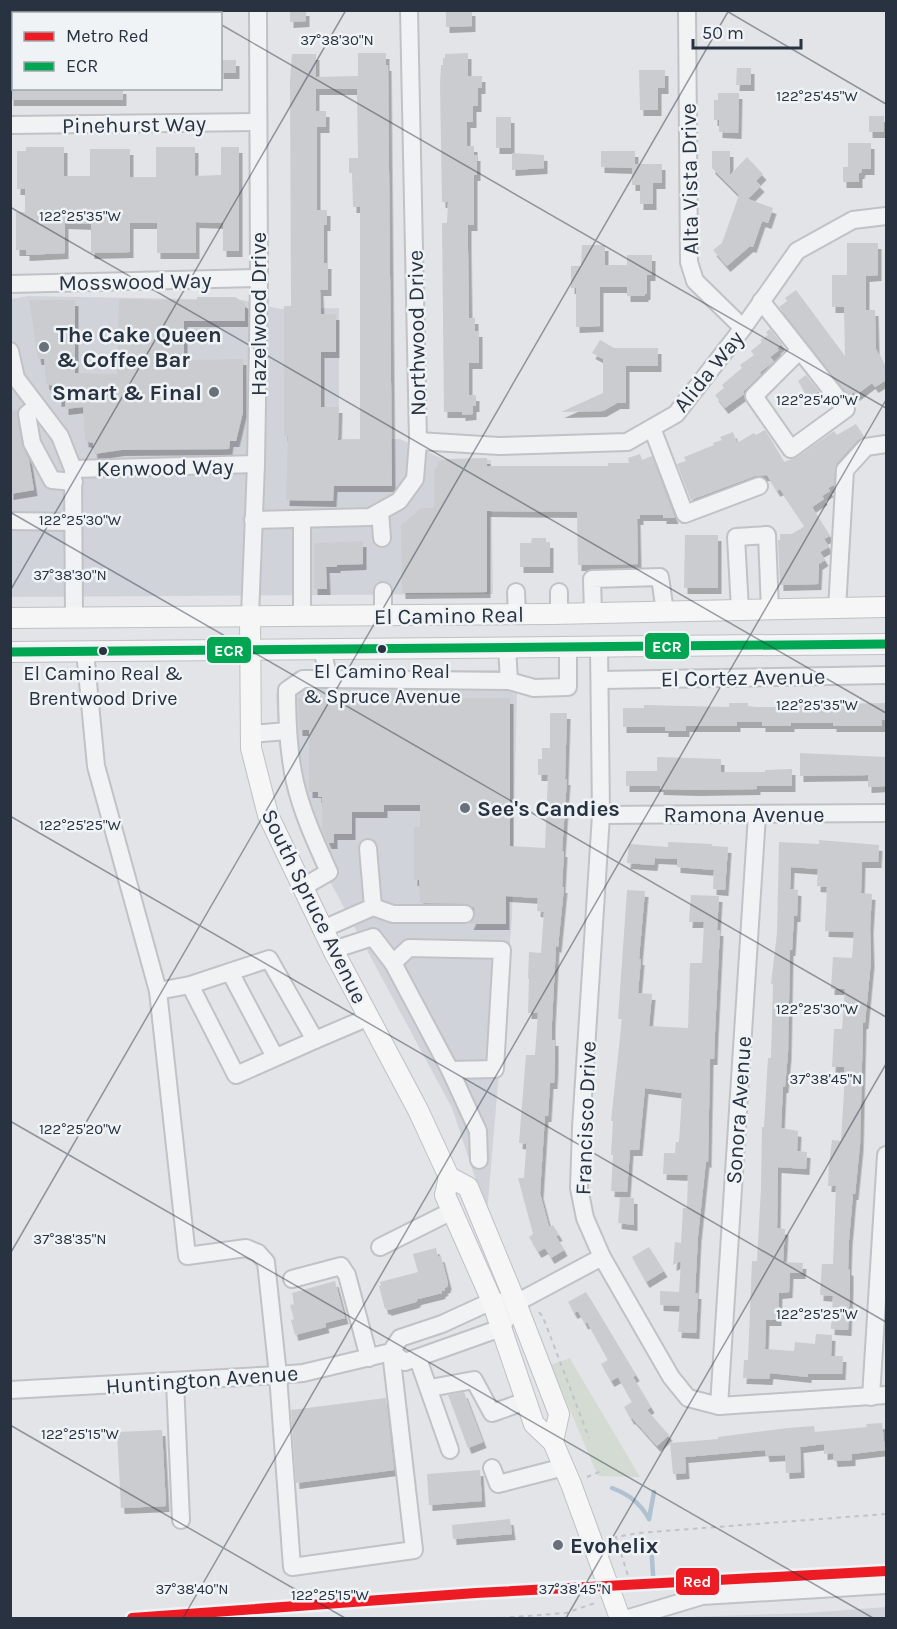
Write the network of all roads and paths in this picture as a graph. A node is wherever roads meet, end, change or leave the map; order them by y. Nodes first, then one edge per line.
1 (258, 10) edge
2 (410, 10) edge
3 (687, 10) edge
4 (258, 122) junction
5 (10, 126) edge
6 (886, 216) edge
7 (259, 278) junction
8 (10, 284) edge
9 (761, 301) junction
10 (742, 328) junction
11 (800, 350) junction
12 (10, 351) edge
13 (37, 406) junction
14 (652, 428) junction
15 (418, 441) junction
16 (886, 444) edge
17 (256, 464) junction
18 (74, 475) junction
19 (759, 486) dead end
20 (380, 512) junction
21 (302, 519) junction
22 (10, 520) edge
23 (253, 520) junction
24 (73, 522) junction
25 (382, 538) dead end
26 (382, 591) dead end
27 (516, 592) dead end
28 (559, 592) dead end
29 (886, 607) edge
30 (837, 609) junction
31 (740, 610) junction
32 (770, 610) junction
33 (664, 612) junction
34 (593, 613) junction
35 (517, 614) junction
36 (559, 614) junction
37 (383, 615) junction
38 (250, 616) junction
39 (302, 616) junction
40 (10, 618) edge
41 (74, 618) junction
42 (886, 644) edge
43 (568, 646) junction
44 (599, 646) junction
45 (507, 647) junction
46 (322, 649) junction
47 (250, 650) junction
48 (85, 651) junction
49 (10, 652) edge
50 (886, 675) edge
51 (329, 679) junction
52 (600, 680) junction
53 (509, 681) junction
54 (287, 731) junction
55 (251, 734) junction
56 (886, 813) edge
57 (757, 814) junction
58 (601, 815) junction
59 (368, 848) dead end
60 (303, 887) junction
61 (373, 907) junction
62 (465, 914) dead end
63 (323, 929) junction
64 (333, 950) junction
65 (393, 963) junction
66 (230, 972) junction
67 (190, 985) junction
68 (158, 991) junction
69 (369, 1017) junction
70 (315, 1040) junction
71 (275, 1057) junction
72 (450, 1070) junction
73 (886, 1155) edge
74 (479, 1160) dead end
75 (449, 1177) junction
76 (452, 1210) junction
77 (380, 1248) dead end
78 (602, 1257) junction
79 (292, 1279) dead end
80 (492, 1301) junction
81 (516, 1303) junction
82 (536, 1307) dead end
83 (501, 1328) junction
84 (391, 1352) junction
85 (369, 1358) junction
86 (418, 1359) junction
87 (278, 1376) junction
88 (175, 1382) junction
89 (430, 1389) junction
90 (10, 1390) edge
91 (879, 1396) edge
92 (526, 1401) junction
93 (719, 1406) junction
94 (589, 1438) dead end
95 (553, 1442) junction
96 (450, 1450) dead end
97 (564, 1467) junction
98 (492, 1468) dead end
99 (886, 1514) edge
100 (181, 1520) dead end
101 (886, 1585) edge
102 (632, 1589) dead end
103 (591, 1605) dead end
104 (501, 1618) edge
105 (620, 1618) edge
106 (629, 1618) edge

1 - 4 street, Hazelwood Drive
2 - 15 street, Northwood Drive
3 - 10 street, Alta Vista Drive
4 - 5 street, Pinehurst Way
4 - 7 street, Hazelwood Drive
6 - 9 street, Alida Way
7 - 8 street, Mosswood Way
7 - 17 street, Hazelwood Drive
9 - 10 street, Alida Way
9 - 11 street
10 - 14 street, Alida Way
11 - 11 street
12 - 13 street
13 - 18 street
13 - 18 street
14 - 15 street, Alida Way
14 - 19 street
15 - 20 street, Northwood Drive
16 - 30 street
17 - 18 street, Kenwood Way
17 - 23 street, Hazelwood Drive
18 - 24 street
20 - 21 street, Northwood Drive
20 - 25 street
21 - 23 street, Northwood Drive
21 - 39 street
22 - 24 street
23 - 38 street, Hazelwood Drive
24 - 41 street
26 - 37 street
27 - 35 street
28 - 36 street
29 - 30 main road, El Camino Real
30 - 32 main road, El Camino Real
31 - 32 main road, El Camino Real
31 - 32 street
31 - 33 main road, El Camino Real
33 - 34 main road, El Camino Real
33 - 34 street
34 - 36 main road, El Camino Real
35 - 36 main road, El Camino Real
35 - 37 main road, El Camino Real
37 - 39 main road, El Camino Real
38 - 39 main road, El Camino Real
38 - 41 main road, El Camino Real
38 - 47 main road, South Spruce Avenue
40 - 41 main road, El Camino Real
42 - 44 main road, El Camino Real
43 - 44 main road, El Camino Real
43 - 45 main road, El Camino Real
43 - 53 street
44 - 52 street, Francisco Drive
45 - 46 main road, El Camino Real
45 - 53 street
46 - 47 main road, El Camino Real
46 - 51 street
47 - 48 main road, El Camino Real
47 - 55 main road, South Spruce Avenue
48 - 49 main road, El Camino Real
48 - 68 street
50 - 52 street, El Cortez Avenue
51 - 53 street
51 - 54 street
52 - 58 street, Francisco Drive
54 - 55 street
54 - 60 street
55 - 60 main road, South Spruce Avenue
56 - 57 street, Ramona Avenue
57 - 58 street, Ramona Avenue
57 - 93 street, Sonora Avenue
58 - 78 street, Francisco Drive
59 - 61 street
60 - 63 main road, South Spruce Avenue
61 - 62 street
61 - 63 street
63 - 64 main road, South Spruce Avenue
64 - 65 street
64 - 69 main road, South Spruce Avenue
65 - 72 street
65 - 72 street
66 - 67 street
66 - 70 street
66 - 71 street
67 - 68 street
67 - 71 street
68 - 87 street
69 - 70 street
69 - 75 main road, South Spruce Avenue
70 - 71 street
72 - 74 street
73 - 91 street
75 - 76 main road, South Spruce Avenue
75 - 81 main road, South Spruce Avenue
76 - 77 street
76 - 80 main road, South Spruce Avenue
78 - 81 street
78 - 93 street, Francisco Drive
79 - 85 street
80 - 81 street, Huntington Avenue
80 - 83 main road, South Spruce Avenue
80 - 84 street, Huntington Avenue
81 - 83 street
81 - 95 main road, South Spruce Avenue
82 - 94 path
83 - 86 street
83 - 92 main road, South Spruce Avenue
84 - 85 street, Huntington Avenue
84 - 86 street
84 - 87 street
85 - 87 street, Huntington Avenue
86 - 89 street
87 - 88 street, Huntington Avenue
88 - 90 street, Huntington Avenue
88 - 100 street
89 - 92 street
89 - 96 street
91 - 93 street, Francisco Drive
92 - 95 main road, South Spruce Avenue
95 - 97 main road, South Spruce Avenue
97 - 98 street
97 - 105 main road, South Spruce Avenue
99 - 102 path
101 - 106 street
103 - 104 path

